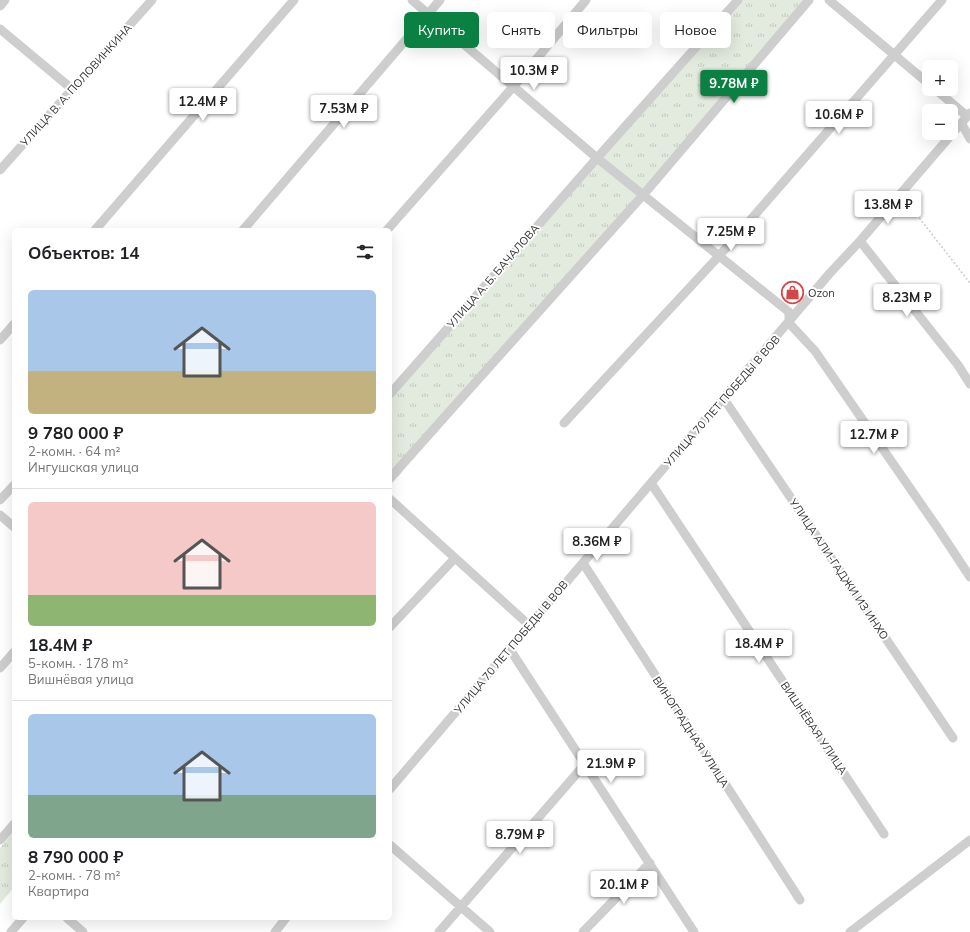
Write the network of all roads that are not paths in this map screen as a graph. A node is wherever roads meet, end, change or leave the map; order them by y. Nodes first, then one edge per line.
1 (5, 0) edge
2 (152, 0) edge
3 (294, 0) edge
4 (412, 0) edge
5 (440, 0) edge
6 (586, 0) edge
7 (738, 0) edge
8 (808, 0) edge
9 (829, 0) edge
10 (942, 0) edge
11 (0, 6) edge
12 (426, 12) edge
13 (430, 12) edge
14 (0, 29) edge
15 (404, 42) edge
16 (468, 48) edge
17 (894, 55) junction
18 (922, 78) edge
19 (513, 87) junction
20 (72, 89) junction
21 (944, 96) edge
22 (969, 115) edge
23 (962, 124) junction
24 (970, 139) edge
25 (597, 158) junction
26 (0, 170) edge
27 (644, 194) junction
28 (97, 228) edge
29 (246, 228) edge
30 (389, 228) edge
31 (860, 242) junction
32 (719, 256) junction
33 (789, 323) junction
34 (12, 326) edge
35 (0, 340) edge
36 (970, 384) edge
37 (392, 392) edge
38 (724, 399) junction
39 (564, 423) dead end
40 (392, 476) edge
41 (651, 483) junction
42 (12, 487) edge
43 (0, 500) edge
44 (392, 501) edge
45 (0, 515) edge
46 (12, 525) edge
47 (455, 558) junction
48 (583, 563) junction
49 (970, 577) edge
50 (392, 625) edge
51 (529, 625) junction
52 (510, 648) junction
53 (12, 654) edge
54 (0, 668) edge
55 (953, 738) dead end
56 (585, 764) junction
57 (392, 787) edge
58 (12, 826) edge
59 (884, 834) dead end
60 (0, 840) edge
61 (970, 840) edge
62 (392, 847) edge
63 (650, 863) junction
64 (800, 900) dead end
65 (461, 906) junction
66 (21, 920) edge
67 (69, 920) edge
68 (284, 920) edge
69 (11, 932) edge
70 (83, 932) edge
71 (275, 932) edge
72 (439, 932) edge
73 (490, 932) edge
74 (583, 932) edge
75 (694, 932) edge
76 (850, 932) edge

1 - 11 street
2 - 20 street, УЛИЦА В. А. ПОЛОВИНКИНА
3 - 28 street
4 - 12 street
5 - 13 street
6 - 19 street
7 - 25 street, УЛИЦА А. Б. БАЧАЛОВА
8 - 27 street
9 - 17 street
10 - 17 street
14 - 20 street
15 - 29 street
16 - 19 street
17 - 18 street
17 - 32 street
19 - 25 street
19 - 30 street
20 - 26 street, УЛИЦА В. А. ПОЛОВИНКИНА
21 - 22 street
22 - 23 street, УЛИЦА 70 ЛЕТ ПОБЕДЫ В ВОВ
23 - 24 street
23 - 31 street, УЛИЦА 70 ЛЕТ ПОБЕДЫ В ВОВ
25 - 27 street
25 - 37 street, УЛИЦА А. Б. БАЧАЛОВА
27 - 32 street
27 - 40 street
31 - 33 street, УЛИЦА 70 ЛЕТ ПОБЕДЫ В ВОВ
31 - 36 street
32 - 33 street
32 - 39 street
33 - 38 street, УЛИЦА 70 ЛЕТ ПОБЕДЫ В ВОВ
33 - 49 street
34 - 35 street
38 - 41 street, УЛИЦА 70 ЛЕТ ПОБЕДЫ В ВОВ
38 - 55 street, УЛИЦА АЛИ-ГАДЖИ ИЗ ИНХО
41 - 48 street, УЛИЦА 70 ЛЕТ ПОБЕДЫ В ВОВ
41 - 59 street, ВИШНЁВАЯ УЛИЦА
42 - 43 street
44 - 47 street
45 - 46 street
47 - 50 street
47 - 51 street
48 - 51 street, УЛИЦА 70 ЛЕТ ПОБЕДЫ В ВОВ
48 - 64 street, ВИНОГРАДНАЯ УЛИЦА
51 - 52 street, УЛИЦА 70 ЛЕТ ПОБЕДЫ В ВОВ
52 - 56 street
52 - 57 street, УЛИЦА 70 ЛЕТ ПОБЕДЫ В ВОВ
53 - 54 street
56 - 63 street
56 - 65 street
58 - 60 street
61 - 76 street
62 - 65 street
63 - 74 street
63 - 75 street
65 - 72 street
65 - 73 street
66 - 69 street
67 - 70 street
68 - 71 street

